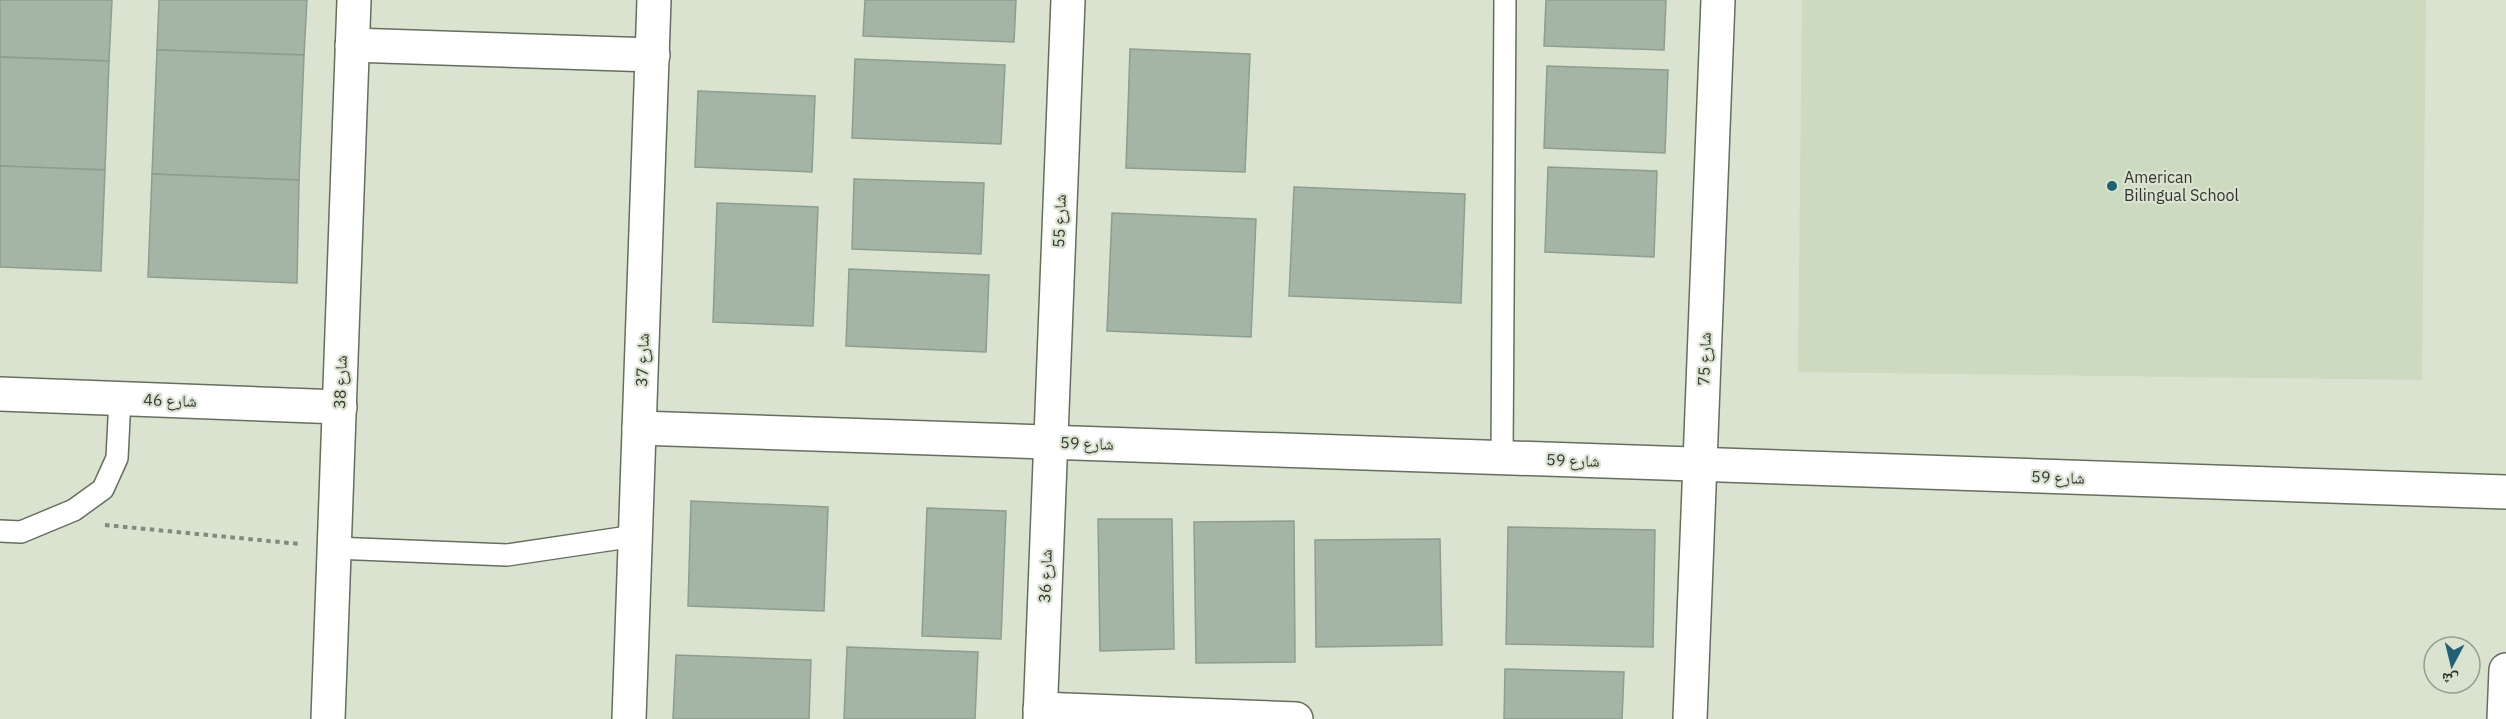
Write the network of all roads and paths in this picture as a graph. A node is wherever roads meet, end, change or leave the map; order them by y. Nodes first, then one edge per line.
1 (354, 0) edge
2 (654, 0) edge
3 (1068, 0) edge
4 (1505, 0) edge
5 (1718, 0) edge
6 (352, 45) junction
7 (653, 55) junction
8 (0, 394) edge
9 (120, 399) junction
10 (340, 407) junction
11 (639, 428) junction
12 (1050, 442) junction
13 (1502, 458) junction
14 (1700, 464) junction
15 (2506, 492) edge
16 (74, 510) junction
17 (0, 531) edge
18 (635, 536) junction
19 (334, 548) junction
20 (2506, 670) edge
21 (1040, 714) edge
22 (328, 719) edge
23 (629, 719) edge
24 (1296, 719) edge
25 (1690, 719) edge
26 (2504, 719) edge

1 - 6 street, شارع 38
2 - 7 street, شارع 37
3 - 12 street, شارع 55
4 - 13 lane
5 - 14 street, شارع 75
6 - 7 street
6 - 10 street, شارع 38
7 - 11 street, شارع 37
8 - 9 street, شارع 46
9 - 10 street, شارع 46
9 - 16 lane
10 - 19 street, شارع 38
11 - 12 street, شارع 59
11 - 18 street, شارع 37
12 - 13 street, شارع 59
12 - 21 street, شارع 36
13 - 14 street, شارع 59
14 - 15 street, شارع 59
14 - 25 street, شارع 75
16 - 17 lane
16 - 19 path
18 - 19 lane
18 - 23 street, شارع 37
19 - 22 street, شارع 38
20 - 26 street
21 - 24 street, شارع 36

